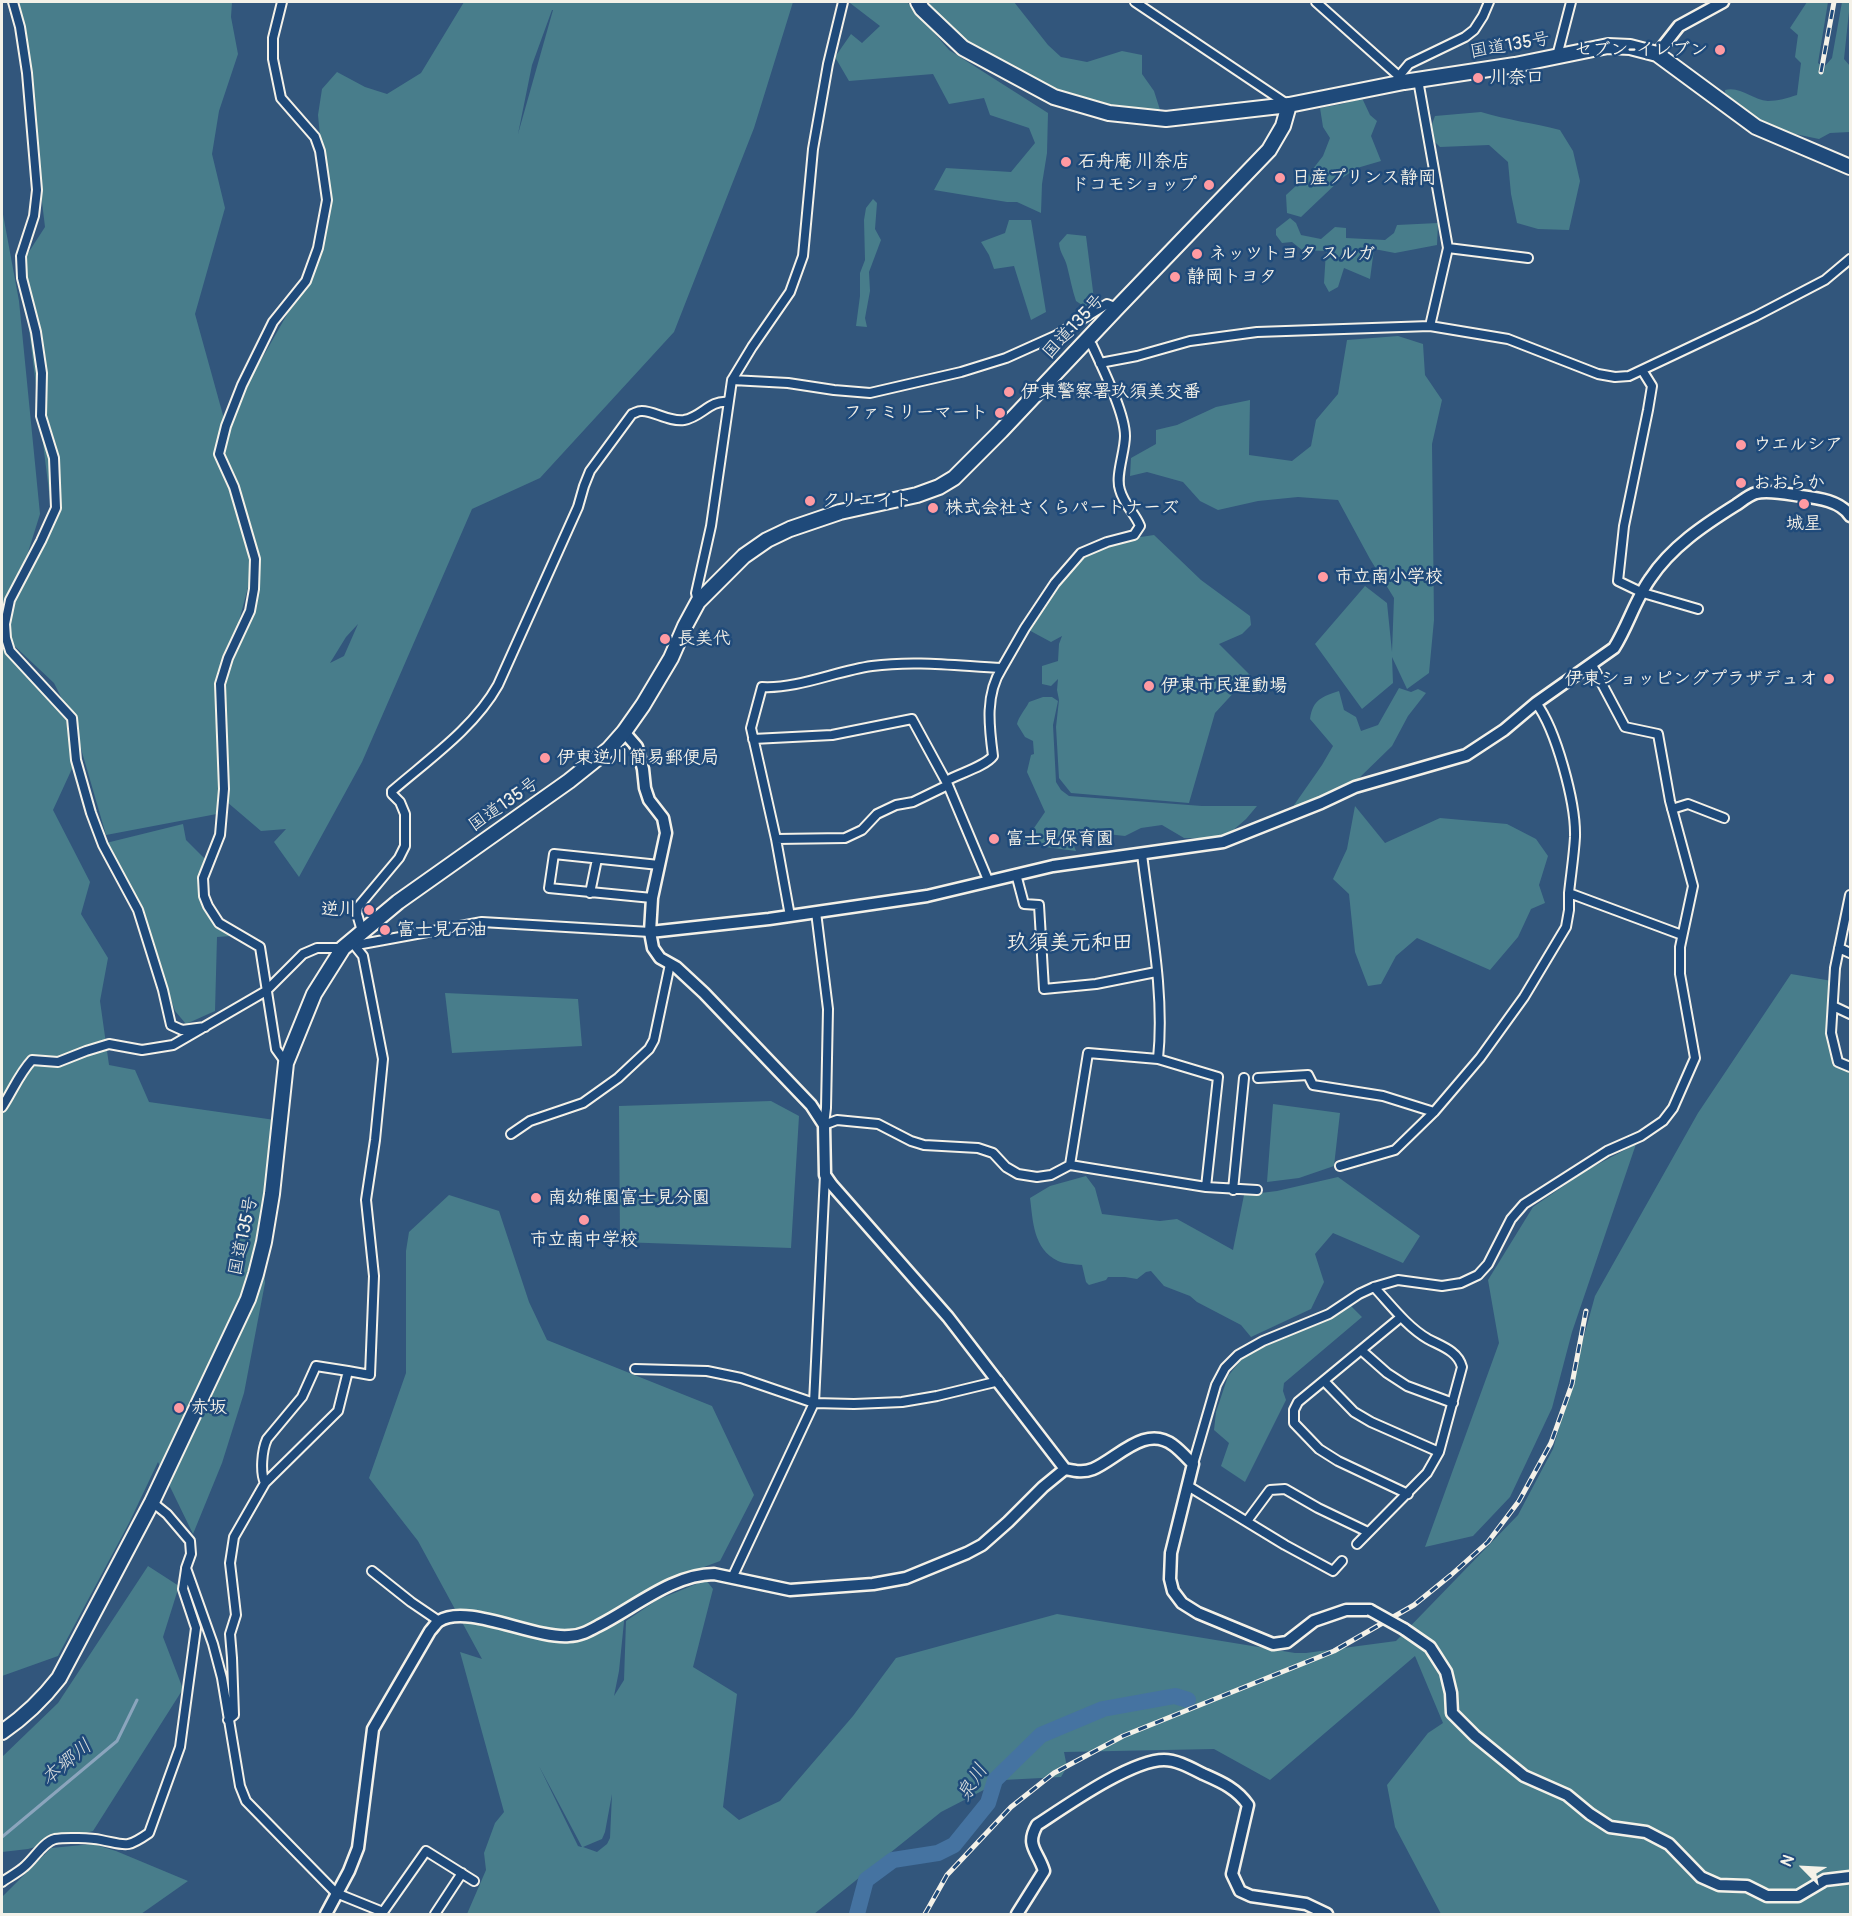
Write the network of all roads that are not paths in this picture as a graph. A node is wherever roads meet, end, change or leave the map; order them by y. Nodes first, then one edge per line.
1 (13, 2) edge
2 (282, 2) edge
3 (843, 2) edge
4 (918, 2) edge
5 (1135, 2) edge
6 (1316, 2) edge
7 (1489, 2) edge
8 (1571, 2) edge
9 (1723, 2) edge
10 (1657, 54) junction
11 (1557, 56) junction
12 (1407, 79) junction
13 (1289, 105) junction
14 (1851, 167) edge
15 (1448, 248) junction
16 (1528, 258) dead end
17 (1851, 259) edge
18 (1117, 308) junction
19 (1430, 326) junction
20 (1087, 341) junction
21 (1100, 363) junction
22 (1642, 370) junction
23 (732, 380) junction
24 (728, 402) junction
25 (1849, 512) edge
26 (1642, 593) junction
27 (698, 602) junction
28 (1698, 609) dead end
29 (1592, 665) junction
30 (1002, 668) junction
31 (1536, 703) junction
32 (624, 732) junction
33 (753, 739) junction
34 (947, 783) junction
35 (1672, 808) junction
36 (1724, 818) dead end
37 (776, 839) junction
38 (1142, 854) junction
39 (597, 859) junction
40 (659, 865) junction
41 (1016, 874) junction
42 (988, 880) junction
43 (590, 893) junction
44 (1569, 893) junction
45 (1851, 895) edge
46 (652, 898) junction
47 (816, 912) junction
48 (790, 916) junction
49 (362, 931) junction
50 (650, 932) junction
51 (1682, 935) junction
52 (347, 945) junction
53 (1839, 948) junction
54 (1851, 953) edge
55 (670, 964) junction
56 (1156, 972) junction
57 (266, 991) junction
58 (1833, 1006) junction
59 (1851, 1014) edge
60 (205, 1028) junction
61 (1158, 1059) junction
62 (286, 1063) junction
63 (1851, 1067) edge
64 (1244, 1078) dead end
65 (1258, 1078) dead end
66 (2, 1107) edge
67 (1434, 1112) junction
68 (824, 1125) junction
69 (511, 1134) dead end
70 (1071, 1165) junction
71 (1340, 1167) dead end
72 (825, 1175) junction
73 (1206, 1187) junction
74 (1233, 1190) junction
75 (1257, 1191) dead end
76 (1374, 1287) junction
77 (1401, 1317) junction
78 (1361, 1350) junction
79 (635, 1370) dead end
80 (348, 1371) junction
81 (999, 1381) junction
82 (1324, 1381) junction
83 (814, 1403) junction
84 (1453, 1403) junction
85 (1439, 1452) junction
86 (1193, 1464) junction
87 (1065, 1469) junction
88 (265, 1483) junction
89 (1188, 1486) junction
90 (1408, 1494) junction
91 (152, 1502) junction
92 (1247, 1521) junction
93 (1368, 1532) junction
94 (1357, 1544) dead end
95 (1342, 1561) dead end
96 (186, 1568) junction
97 (372, 1571) dead end
98 (732, 1578) junction
99 (439, 1621) junction
100 (228, 1720) junction
101 (2, 1732) edge
102 (462, 1873) junction
103 (1851, 1878) edge
104 (474, 1881) dead end
105 (2, 1882) edge
106 (336, 1893) junction
107 (326, 1914) edge
108 (435, 1914) edge
109 (1017, 1914) edge
110 (1327, 1914) edge

1 - 60 street
2 - 57 street
3 - 23 street
4 - 13 highway, 国道135号
5 - 13 street
6 - 12 street
7 - 12 street
8 - 11 street
9 - 10 street
10 - 11 highway, 国道135号
10 - 14 highway, 国道135号
11 - 12 highway, 国道135号
12 - 13 highway, 国道135号
12 - 15 street
13 - 18 highway, 国道135号
15 - 16 street
15 - 19 street
17 - 22 street
18 - 20 highway, 国道135号
18 - 23 street
19 - 21 street
19 - 22 street
20 - 21 street
20 - 27 highway, 国道135号
21 - 30 street
22 - 26 street
23 - 24 street
24 - 27 street
24 - 49 street
25 - 26 street
26 - 28 street
26 - 29 street
27 - 32 highway, 国道135号
29 - 31 street
29 - 35 street
30 - 33 street
30 - 34 street
31 - 38 street
31 - 44 street
32 - 40 street
32 - 49 highway, 国道135号
33 - 34 street
33 - 37 street
34 - 37 street
34 - 42 street
35 - 36 street
35 - 51 street
37 - 48 street
38 - 41 street
38 - 56 street
39 - 40 street
39 - 43 street
39 - 43 street
40 - 46 street
41 - 42 street
41 - 56 street
42 - 47 street
43 - 46 street
44 - 51 street
44 - 67 street
45 - 53 street
46 - 50 street
47 - 48 street
47 - 68 street
48 - 50 street
49 - 52 highway, 国道135号
50 - 52 street
50 - 55 street
51 - 76 street
52 - 57 street
52 - 62 highway, 国道135号
52 - 80 street
53 - 54 street
53 - 58 street
55 - 68 street
55 - 69 street
56 - 61 street
57 - 60 street
57 - 62 street
58 - 59 street
58 - 63 street
60 - 66 street
61 - 70 street
61 - 73 street
62 - 91 highway, 国道135号
64 - 74 street
65 - 67 street
67 - 71 street
68 - 70 street
68 - 72 street
70 - 73 street
72 - 81 street
72 - 83 street
73 - 74 street
74 - 75 street
76 - 77 street
76 - 86 street
77 - 78 street
77 - 84 street
78 - 82 street
78 - 84 street
79 - 83 street
80 - 88 street
80 - 88 street
81 - 83 street
81 - 87 street
82 - 85 street
82 - 90 street
83 - 98 street
84 - 85 street
85 - 90 street
86 - 87 street
86 - 89 street
87 - 98 street
88 - 100 street
89 - 92 street
89 - 103 street, bridge
90 - 93 street
91 - 96 street
91 - 101 highway, 国道135号
92 - 93 street
92 - 95 street
93 - 94 street
96 - 100 street
96 - 105 street
97 - 99 street
98 - 99 street
99 - 106 street
100 - 106 street
102 - 104 street
102 - 106 street
102 - 108 street
106 - 107 street
109 - 110 street

